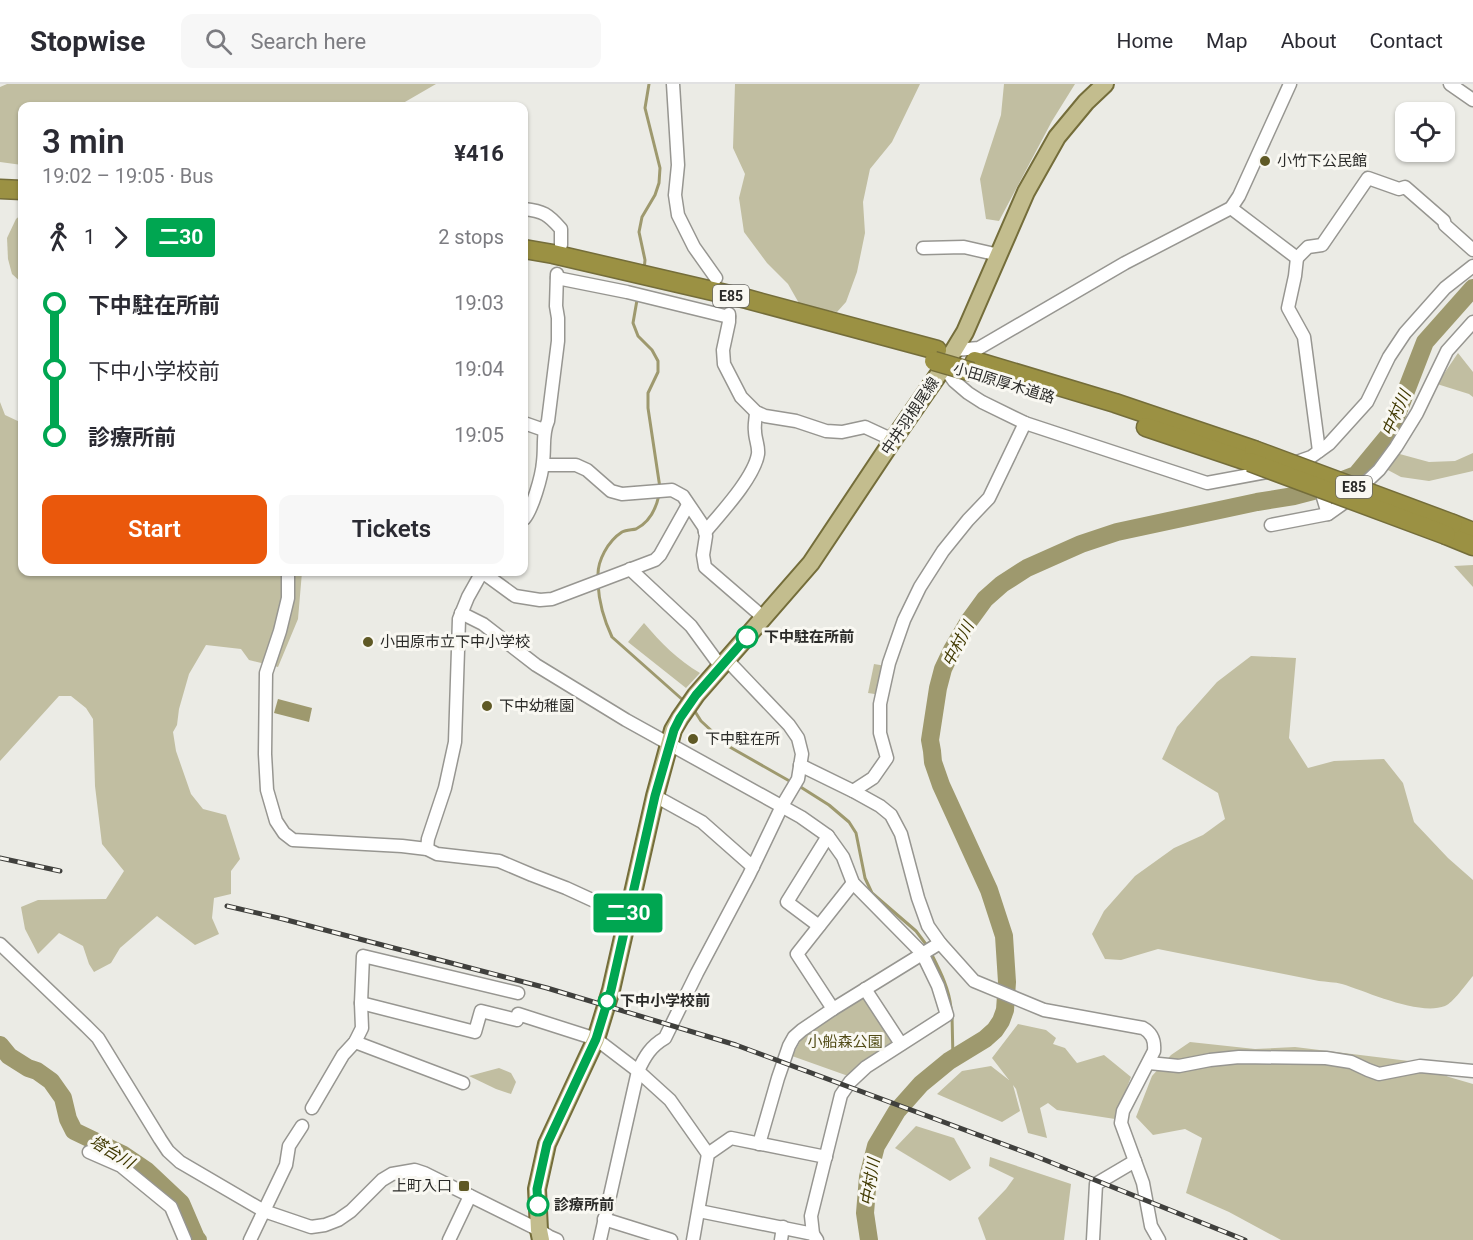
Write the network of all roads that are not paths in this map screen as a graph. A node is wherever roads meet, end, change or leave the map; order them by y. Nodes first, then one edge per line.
1 (673, 84) edge
2 (1105, 84) edge
3 (1290, 84) edge
4 (1450, 84) edge
5 (1473, 100) edge
6 (0, 177) edge
7 (18, 178) edge
8 (0, 189) edge
9 (18, 190) edge
10 (1231, 208) junction
11 (528, 210) edge
12 (561, 245) dead end
13 (923, 248) dead end
14 (528, 250) edge
15 (1473, 250) edge
16 (999, 255) junction
17 (1297, 258) junction
18 (528, 262) edge
19 (1473, 266) edge
20 (716, 278) dead end
21 (1473, 322) edge
22 (943, 357) junction
23 (756, 412) junction
24 (1025, 423) junction
25 (528, 424) edge
26 (544, 430) junction
27 (893, 440) junction
28 (1315, 454) junction
29 (543, 465) junction
30 (688, 505) junction
31 (528, 512) edge
32 (1328, 514) junction
33 (1271, 525) dead end
34 (1449, 529) junction
35 (705, 532) junction
36 (1473, 532) edge
37 (1473, 546) edge
38 (630, 569) junction
39 (288, 576) edge
40 (479, 576) edge
41 (487, 576) edge
42 (461, 613) junction
43 (764, 618) junction
44 (724, 663) junction
45 (669, 744) junction
46 (800, 765) junction
47 (853, 791) junction
48 (655, 796) junction
49 (782, 806) junction
50 (828, 836) junction
51 (427, 849) junction
52 (753, 867) junction
53 (853, 883) junction
54 (627, 916) junction
55 (819, 926) junction
56 (0, 944) edge
57 (937, 944) junction
58 (922, 953) junction
59 (865, 989) junction
60 (518, 993) dead end
61 (361, 1003) junction
62 (833, 1009) junction
63 (596, 1039) junction
64 (355, 1042) junction
65 (901, 1044) junction
66 (1149, 1063) junction
67 (638, 1071) junction
68 (1473, 1071) edge
69 (463, 1083) dead end
70 (312, 1108) dead end
71 (302, 1126) dead end
72 (759, 1144) junction
73 (89, 1152) dead end
74 (708, 1154) junction
75 (826, 1157) junction
76 (1135, 1161) junction
77 (470, 1196) junction
78 (264, 1211) junction
79 (699, 1211) junction
80 (604, 1219) junction
81 (311, 1227) junction
82 (782, 1234) edge
83 (540, 1235) edge
84 (815, 1237) edge
85 (185, 1240) edge
86 (250, 1240) edge
87 (308, 1240) edge
88 (449, 1240) edge
89 (557, 1240) edge
90 (600, 1240) edge
91 (671, 1240) edge
92 (693, 1240) edge
93 (1093, 1240) edge
94 (1159, 1240) edge

1 - 20 street
2 - 16 main road, 中井羽根尾線
3 - 10 street
4 - 5 street
6 - 7 highway
8 - 9 highway
10 - 17 street
10 - 22 street
11 - 12 street
13 - 16 street
14 - 22 highway, 小田原厚木道路 / E85
15 - 17 street
16 - 22 main road, 中井羽根尾線
17 - 28 street
18 - 22 highway, 小田原厚木道路 / E85
19 - 28 street
21 - 32 street
22 - 24 street
22 - 27 main road, 中井羽根尾線
22 - 34 highway, 小田原厚木道路 / E85, bridge
23 - 26 street
23 - 27 street
23 - 35 street
24 - 28 street
24 - 47 street
25 - 26 street
26 - 29 street
27 - 43 main road, 中井羽根尾線
28 - 32 street
29 - 30 street
29 - 31 street
30 - 35 street
30 - 38 street
32 - 33 street
34 - 36 highway, 小田原厚木道路 / E85
34 - 37 highway, 小田原厚木道路 / E85
35 - 43 street
38 - 41 street
38 - 44 street
39 - 51 street
40 - 42 street
42 - 45 street
42 - 51 street
43 - 44 main road, 中井羽根尾線
44 - 45 main road, 中井羽根尾線
44 - 46 street
45 - 48 main road
45 - 49 street
46 - 47 street
46 - 49 street
47 - 57 street
48 - 52 street
48 - 54 main road
49 - 50 street
49 - 52 street
50 - 53 street
50 - 55 street
51 - 54 street
52 - 67 street
53 - 55 street
53 - 58 street
54 - 63 main road
55 - 62 street
56 - 78 street
57 - 58 street
57 - 66 street
58 - 59 street
58 - 65 street
59 - 62 street
59 - 65 street
60 - 61 street
61 - 63 street
61 - 64 street
62 - 72 street
63 - 67 street
63 - 83 main road
64 - 69 street
64 - 70 street
65 - 75 street
66 - 68 street
66 - 76 street
67 - 74 street
67 - 80 street
71 - 78 street
72 - 74 street
72 - 75 street
73 - 85 street
74 - 79 street
75 - 84 street
76 - 93 street
76 - 94 street
77 - 81 street
77 - 83 street
77 - 88 street
78 - 81 street
78 - 86 street
79 - 82 street
79 - 92 street
80 - 90 street
80 - 91 street
81 - 87 street
82 - 84 street
83 - 89 street

